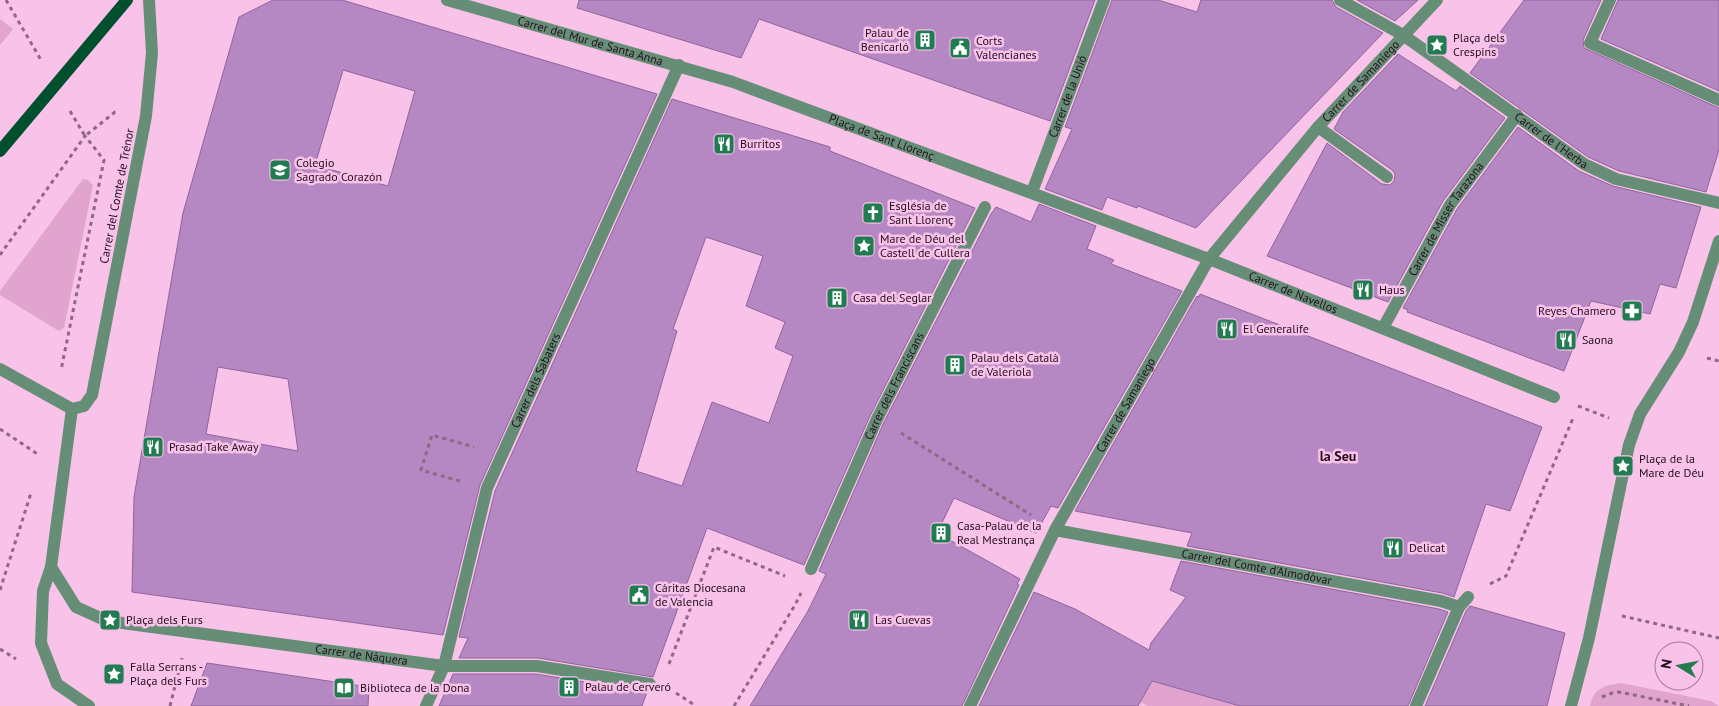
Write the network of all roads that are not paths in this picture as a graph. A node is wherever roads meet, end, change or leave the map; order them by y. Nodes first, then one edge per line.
1 (127, 0) edge
2 (149, 0) edge
3 (447, 0) edge
4 (1104, 0) edge
5 (1340, 0) edge
6 (1437, 0) edge
7 (1610, 0) edge
8 (1403, 35) junction
9 (679, 66) junction
10 (733, 82) joint
11 (1719, 100) edge
12 (1518, 115) junction
13 (1318, 127) junction
14 (0, 151) edge
15 (1387, 177) dead end
16 (1032, 192) junction
17 (1719, 203) edge
18 (985, 207) dead end
19 (1719, 241) edge
20 (1209, 259) junction
21 (1383, 328) junction
22 (0, 369) edge
23 (1554, 397) road end
24 (72, 409) junction
25 (1055, 530) junction
26 (51, 567) junction
27 (811, 570) road end
28 (1468, 597) road end
29 (1458, 607) junction
30 (444, 666) junction
31 (650, 684) dead end
32 (89, 706) edge
33 (426, 706) edge
34 (970, 706) edge
35 (1416, 706) edge
36 (1571, 706) edge

1 - 14 main road
2 - 24 street, Carrer del Comte de Trénor
3 - 9 street, Carrer del Mur de Santa Anna
4 - 16 street, Carrer de la Unió
5 - 8 street, Carrer de l'Herba
6 - 8 street, Carrer de Samaniego
7 - 11 street
8 - 12 street, Carrer de l'Herba
8 - 13 street, Carrer de Samaniego
9 - 10 street, Carrer del Mur de Santa Anna
9 - 30 street, Carrer dels Sabaters
10 - 16 street, Plaça de Sant Llorenç
12 - 17 street, Carrer de l'Herba
12 - 21 street, Carrer de Misser Tarazona
13 - 15 street, Carrer de Samaniego
13 - 20 street, Carrer de Samaniego
16 - 20 street, Carrer de Navellos
18 - 27 street, Carrer dels Franciscans
19 - 36 street
20 - 21 street, Carrer de Navellos
20 - 25 street, Carrer de Samaniego
21 - 23 street, Carrer de Navellos
22 - 24 street
24 - 26 street
25 - 29 street, Carrer del Comte d'Almodòvar
25 - 34 street, Carrer de Samaniego
26 - 30 street, Carrer de Nàquera
26 - 32 street
28 - 29 street
29 - 35 street
30 - 31 street, Carrer de Nàquera
30 - 33 street, Carrer dels Sabaters

